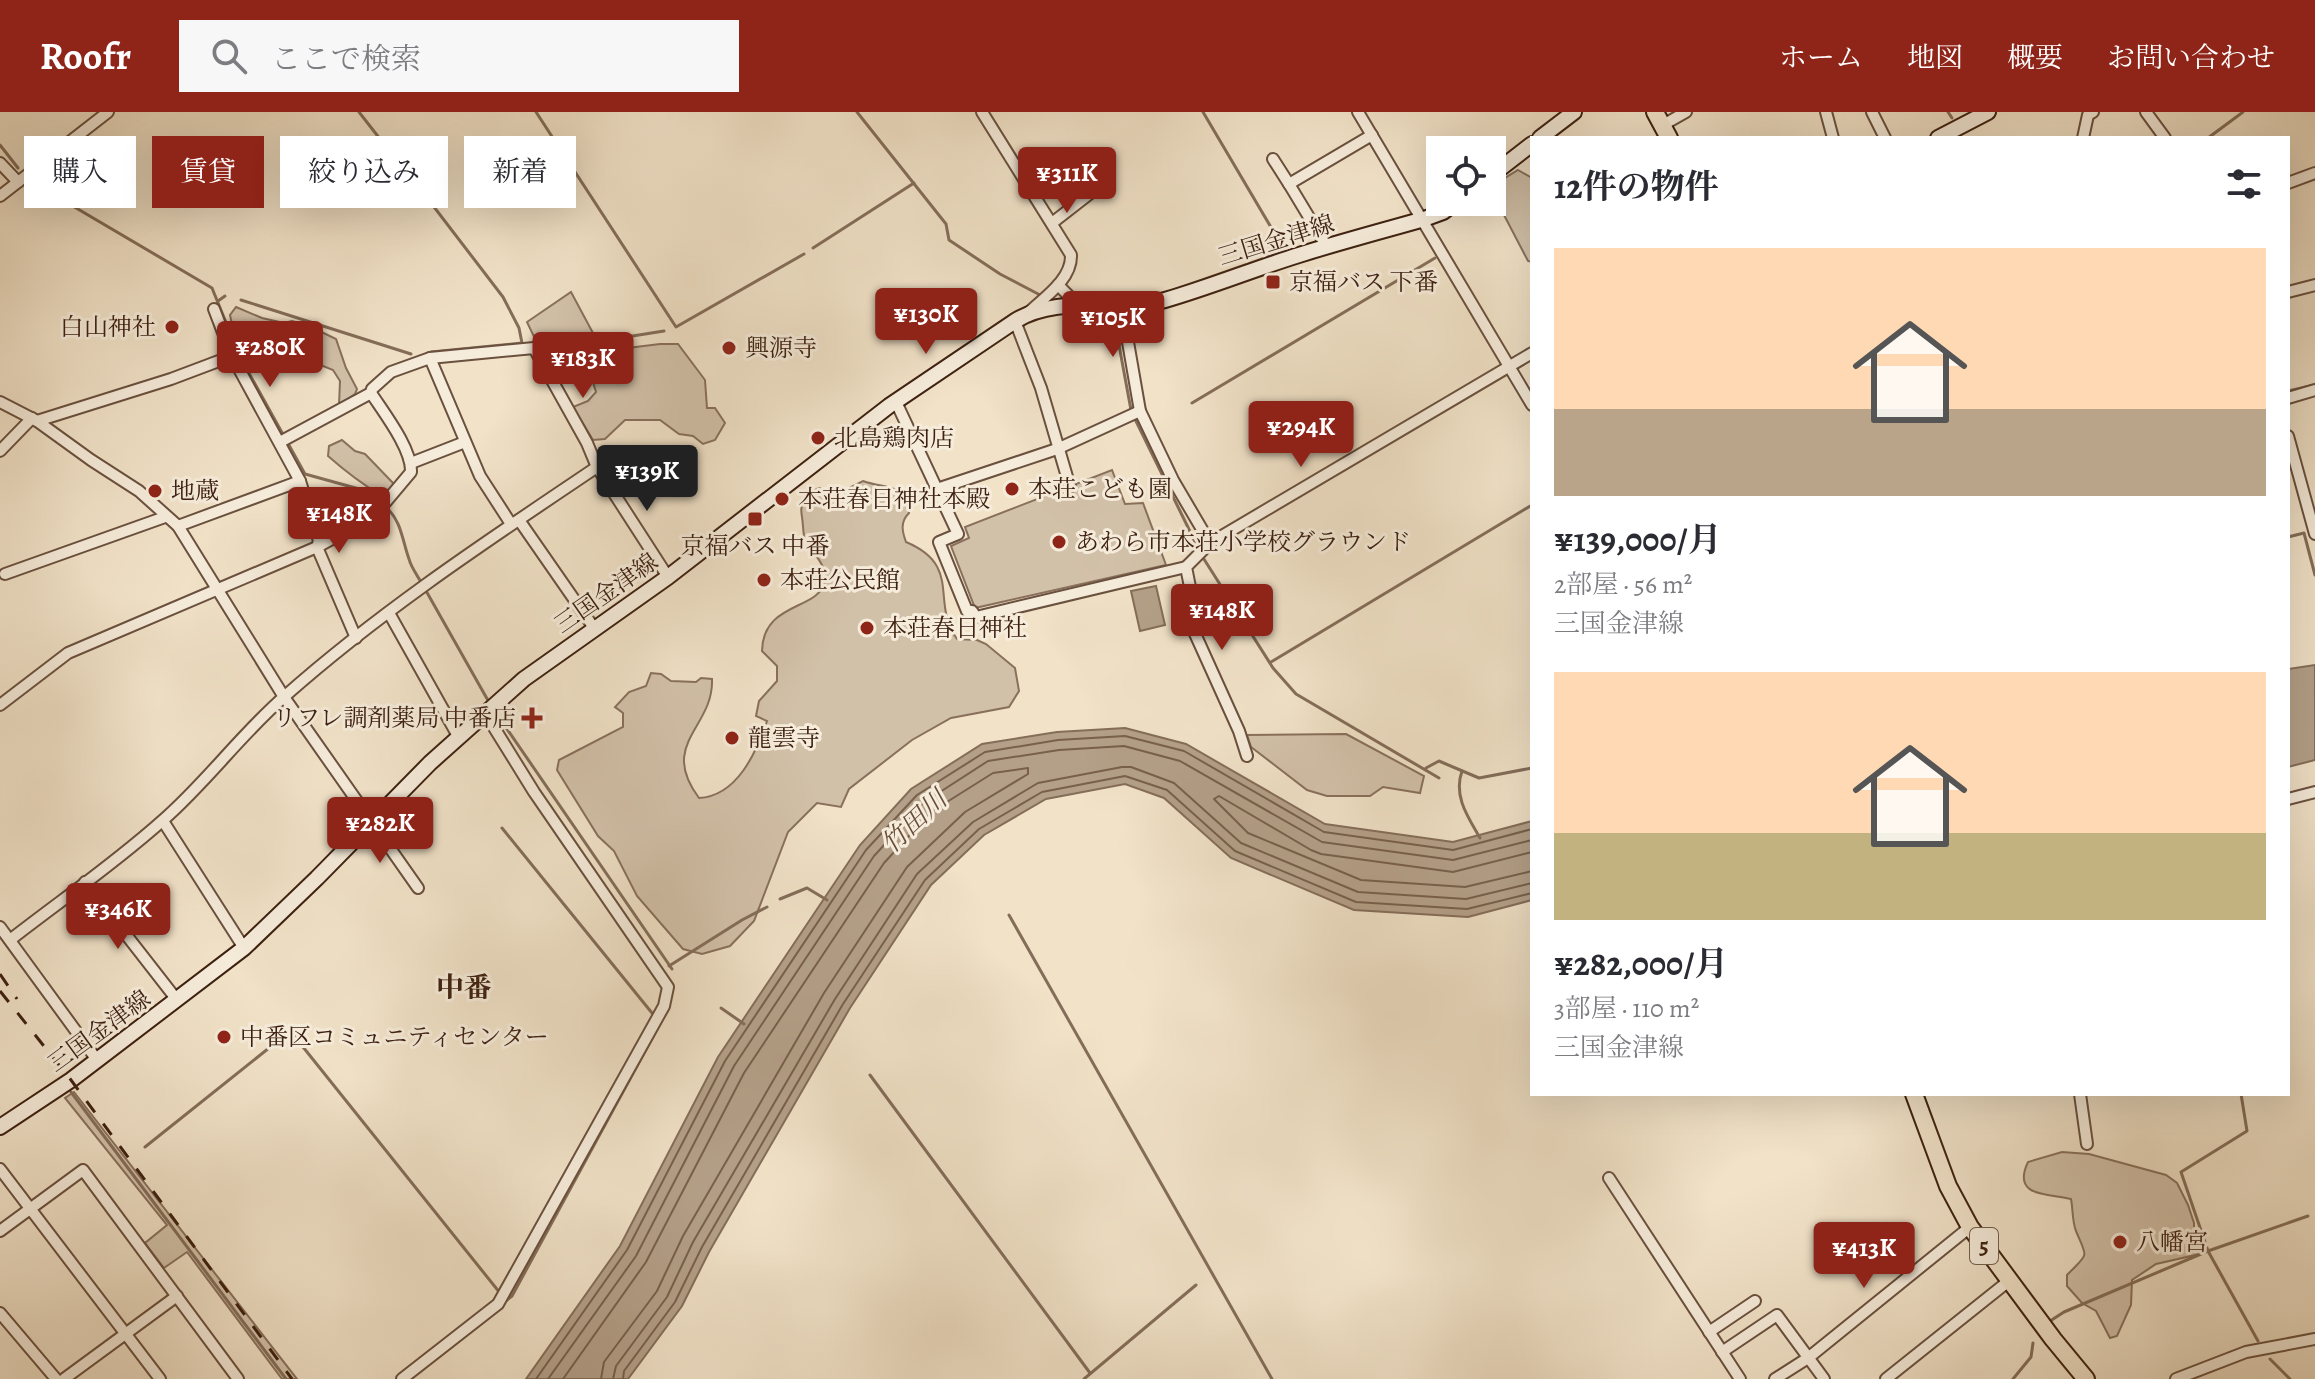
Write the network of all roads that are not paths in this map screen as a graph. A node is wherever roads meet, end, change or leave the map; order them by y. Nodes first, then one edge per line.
1 (108, 112) edge
2 (982, 112) edge
3 (1358, 112) edge
4 (1574, 112) edge
5 (1686, 112) edge
6 (1826, 112) edge
7 (1872, 112) edge
8 (1988, 112) edge
9 (2146, 112) edge
10 (2089, 113) edge
11 (1662, 125) edge
12 (1372, 135) junction
13 (1543, 136) edge
14 (1832, 136) edge
15 (1884, 136) edge
16 (1942, 136) edge
17 (2083, 136) edge
18 (2164, 136) edge
19 (1530, 146) edge
20 (1273, 159) dead end
21 (0, 163) edge
22 (1506, 164) edge
23 (2315, 173) edge
24 (18, 182) junction
25 (2290, 182) edge
26 (1289, 184) junction
27 (1097, 188) dead end
28 (0, 196) edge
29 (1432, 216) edge
30 (1424, 219) junction
31 (1052, 223) junction
32 (1327, 247) junction
33 (1058, 285) junction
34 (2315, 285) edge
35 (2290, 291) edge
36 (1077, 304) junction
37 (1124, 305) junction
38 (214, 309) dead end
39 (1029, 312) junction
40 (1015, 321) junction
41 (1530, 354) edge
42 (232, 356) junction
43 (430, 358) junction
44 (1508, 365) junction
45 (2315, 390) edge
46 (371, 393) junction
47 (2290, 397) edge
48 (0, 402) edge
49 (896, 402) junction
50 (1530, 402) edge
51 (1140, 411) junction
52 (34, 420) junction
53 (285, 439) junction
54 (465, 442) junction
55 (2290, 443) edge
56 (1057, 449) junction
57 (0, 451) edge
58 (411, 463) junction
59 (597, 467) junction
60 (300, 481) junction
61 (1070, 487) dead end
62 (937, 489) junction
63 (165, 517) junction
64 (515, 522) junction
65 (178, 526) junction
66 (2315, 534) edge
67 (1210, 543) junction
68 (317, 547) junction
69 (1186, 567) junction
70 (5, 574) dead end
71 (668, 577) junction
72 (218, 588) junction
73 (389, 613) junction
74 (594, 628) junction
75 (356, 638) junction
76 (284, 697) junction
77 (0, 705) edge
78 (490, 709) junction
79 (458, 736) junction
80 (1247, 756) dead end
81 (2315, 792) edge
82 (2290, 798) edge
83 (163, 821) junction
84 (370, 822) junction
85 (85, 882) junction
86 (418, 888) dead end
87 (0, 927) edge
88 (10, 940) junction
89 (244, 948) junction
90 (177, 1000) junction
91 (97, 1060) junction
92 (1915, 1096) edge
93 (2080, 1096) edge
94 (0, 1127) edge
95 (2087, 1144) dead end
96 (0, 1169) edge
97 (1609, 1178) dead end
98 (30, 1208) junction
99 (1970, 1227) junction
100 (0, 1231) edge
101 (2010, 1280) junction
102 (177, 1296) junction
103 (1755, 1301) dead end
104 (0, 1313) edge
105 (1709, 1332) junction
106 (125, 1334) junction
107 (2315, 1339) edge
108 (1722, 1352) junction
109 (1808, 1358) junction
110 (56, 1379) edge
111 (64, 1379) edge
112 (160, 1379) edge
113 (238, 1379) edge
114 (402, 1379) edge
115 (1740, 1379) edge
116 (1775, 1379) edge
117 (1824, 1379) edge
118 (1886, 1379) edge
119 (2086, 1379) edge
120 (2176, 1379) edge

1 - 24 street
2 - 31 street
3 - 12 street
4 - 13 main road
5 - 11 street
6 - 14 street
7 - 15 street
8 - 16 main road
9 - 18 street
10 - 17 street
12 - 26 street
12 - 30 street
19 - 22 main road
20 - 26 street
21 - 24 street
23 - 25 street
24 - 28 street
26 - 32 street
27 - 31 street
29 - 30 main road, 三国金津線
30 - 32 main road, 三国金津線
30 - 44 street
31 - 33 street
32 - 37 main road, 三国金津線
33 - 36 street
33 - 39 street
34 - 35 street
36 - 37 main road, 三国金津線
36 - 39 main road, 三国金津線
37 - 51 street
38 - 42 street
39 - 40 main road, 三国金津線
40 - 49 main road, 三国金津線
40 - 56 street
41 - 44 street
42 - 52 street
42 - 53 street
43 - 46 street
43 - 54 street
43 - 59 street
44 - 50 street
44 - 67 street
45 - 47 street
46 - 53 street
46 - 58 street
48 - 52 street
49 - 62 street
49 - 71 main road, 三国金津線
51 - 56 street
51 - 67 street
52 - 57 street
52 - 63 street
53 - 60 street
54 - 58 street
54 - 64 street
55 - 66 street
56 - 61 street
56 - 62 street
58 - 68 street
59 - 64 street
59 - 71 street
60 - 65 street
60 - 68 street
62 - 69 street
63 - 65 street
63 - 70 street
64 - 73 street
64 - 74 street
65 - 72 street
67 - 69 street
68 - 72 street
68 - 75 street
69 - 80 street
71 - 74 main road, 三国金津線
72 - 76 street
72 - 77 street
73 - 75 street
73 - 79 street
74 - 78 main road, 三国金津線
75 - 76 street
76 - 83 street
76 - 84 street
78 - 79 main road, 三国金津線
78 - 114 street
79 - 84 main road, 三国金津線
81 - 82 street
83 - 85 street
83 - 89 street
84 - 86 street
84 - 89 main road, 三国金津線
85 - 88 street
85 - 90 street
87 - 88 street
88 - 91 street
89 - 90 main road, 三国金津線
90 - 91 main road, 三国金津線
91 - 94 main road, 三国金津線
92 - 99 main road, 5
93 - 95 street
96 - 98 street
97 - 105 street
98 - 100 street
98 - 102 street
98 - 106 street
99 - 101 main road, 5
99 - 109 street
101 - 118 street
101 - 119 main road, 5
102 - 106 street
102 - 113 street
103 - 105 street
104 - 110 street
105 - 108 street
106 - 111 street
106 - 112 street
107 - 120 street
108 - 109 street
108 - 115 street
109 - 116 street
109 - 117 street

